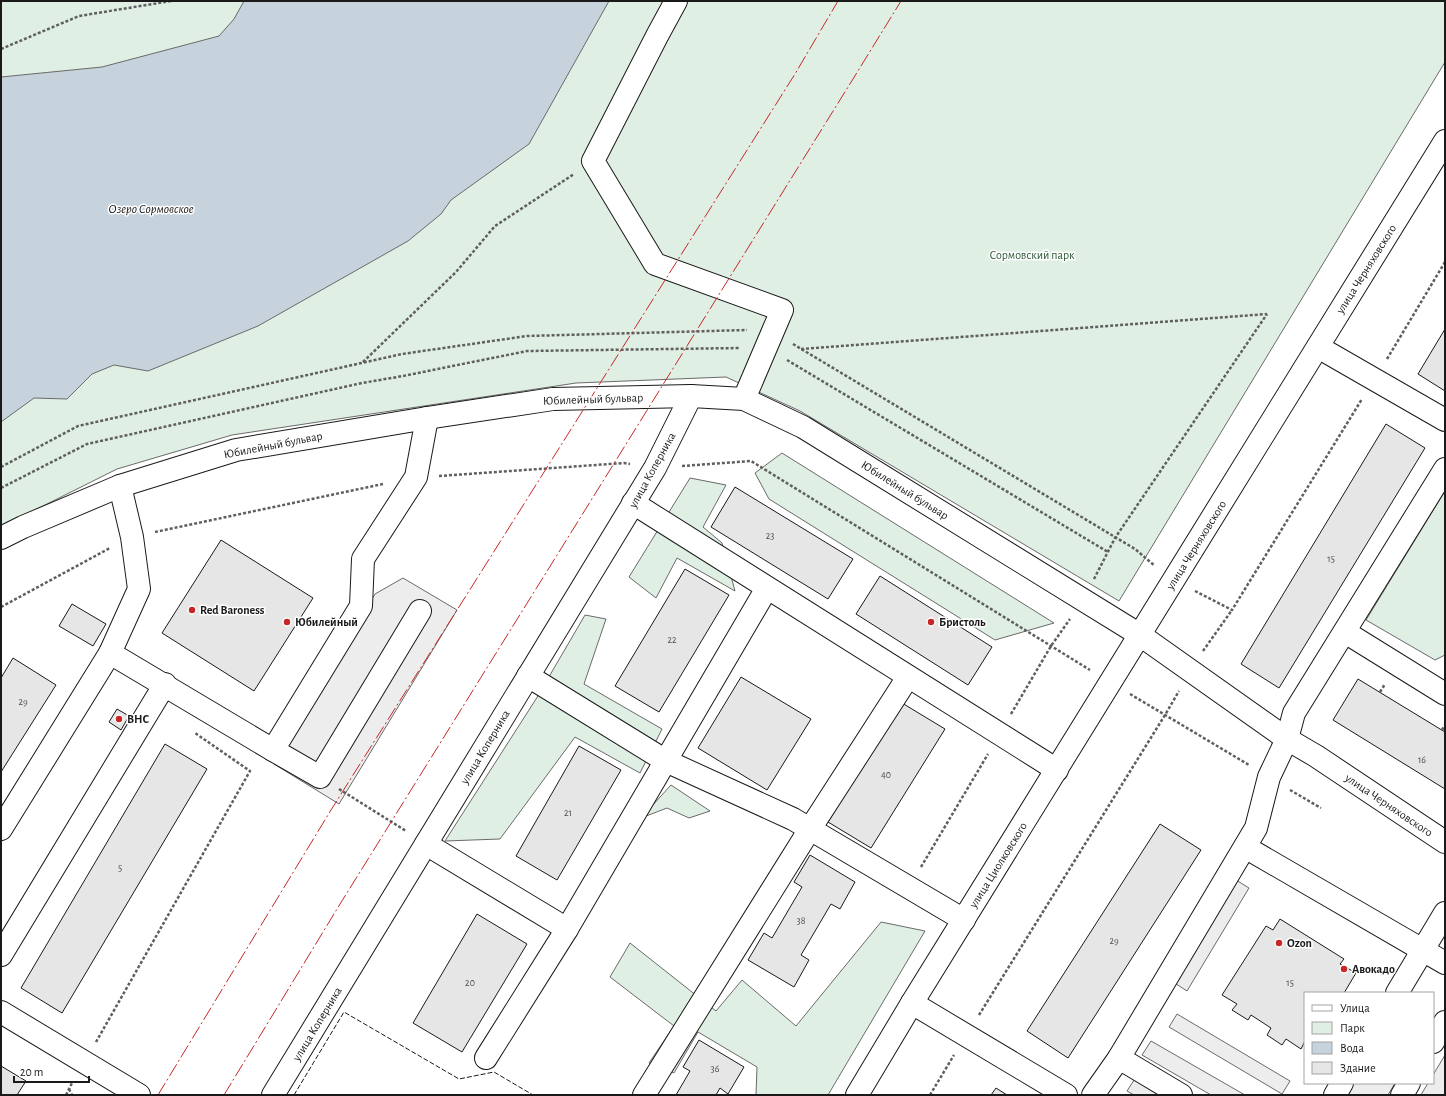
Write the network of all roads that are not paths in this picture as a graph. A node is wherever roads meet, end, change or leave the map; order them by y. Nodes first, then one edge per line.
1 (676, 1) edge
2 (1445, 140) edge
3 (1318, 347) junction
4 (691, 396) junction
5 (744, 399) junction
6 (427, 418) junction
7 (1445, 420) edge
8 (1445, 469) edge
9 (120, 486) junction
10 (634, 503) junction
11 (1, 538) edge
12 (767, 588) junction
13 (420, 611) dead end
14 (1345, 632) junction
15 (1140, 635) junction
16 (110, 653) junction
17 (528, 676) junction
18 (908, 677) junction
19 (165, 684) junction
20 (1445, 694) edge
21 (1287, 738) junction
22 (274, 750) junction
23 (666, 761) junction
24 (1057, 770) junction
25 (1, 829) edge
26 (810, 829) junction
27 (1445, 842) edge
28 (426, 844) junction
29 (1245, 847) junction
30 (1445, 913) edge
31 (964, 920) junction
32 (567, 929) junction
33 (1423, 950) junction
34 (1, 955) edge
35 (1445, 963) edge
36 (1398, 992) edge
37 (912, 1003) junction
38 (1, 1012) edge
39 (1445, 1022) edge
40 (1434, 1040) edge
41 (486, 1058) dead end
42 (1119, 1058) junction
43 (1341, 1084) edge
44 (1408, 1084) edge
45 (139, 1095) edge
46 (273, 1095) edge
47 (644, 1095) edge
48 (857, 1095) edge
49 (1066, 1095) edge
50 (1093, 1095) edge
51 (1181, 1095) edge
52 (1335, 1095) edge
53 (1402, 1095) edge

1 - 5 street
2 - 3 street, улица Черняховского
3 - 7 street
3 - 15 street, улица Черняховского
4 - 5 street, Юбилейный бульвар
4 - 6 street, Юбилейный бульвар
4 - 10 street, улица Коперника
5 - 15 street, Юбилейный бульвар
6 - 9 street, Юбилейный бульвар
6 - 22 street
8 - 14 street
9 - 11 street, Юбилейный бульвар
9 - 16 street
10 - 12 street
10 - 17 street, улица Коперника
12 - 18 street
12 - 23 street
13 - 22 street
14 - 20 street
14 - 21 street
15 - 21 street, улица Черняховского
15 - 24 street, улица Циолковского
16 - 19 street
16 - 25 street
17 - 23 street
17 - 28 street, улица Коперника
18 - 24 street
18 - 26 street
19 - 22 street
19 - 34 street
21 - 27 street, улица Черняховского
21 - 29 street
23 - 26 street
23 - 32 street
24 - 31 street, улица Циолковского
26 - 31 street
26 - 47 street
28 - 32 street
28 - 46 street, улица Коперника
29 - 33 street
29 - 42 street
30 - 33 street
31 - 37 street, улица Циолковского
32 - 41 street
33 - 35 street
33 - 36 street
37 - 48 street, улица Циолковского
37 - 49 street
38 - 45 street
39 - 40 street
42 - 50 street
42 - 51 street
43 - 52 street
44 - 53 street

